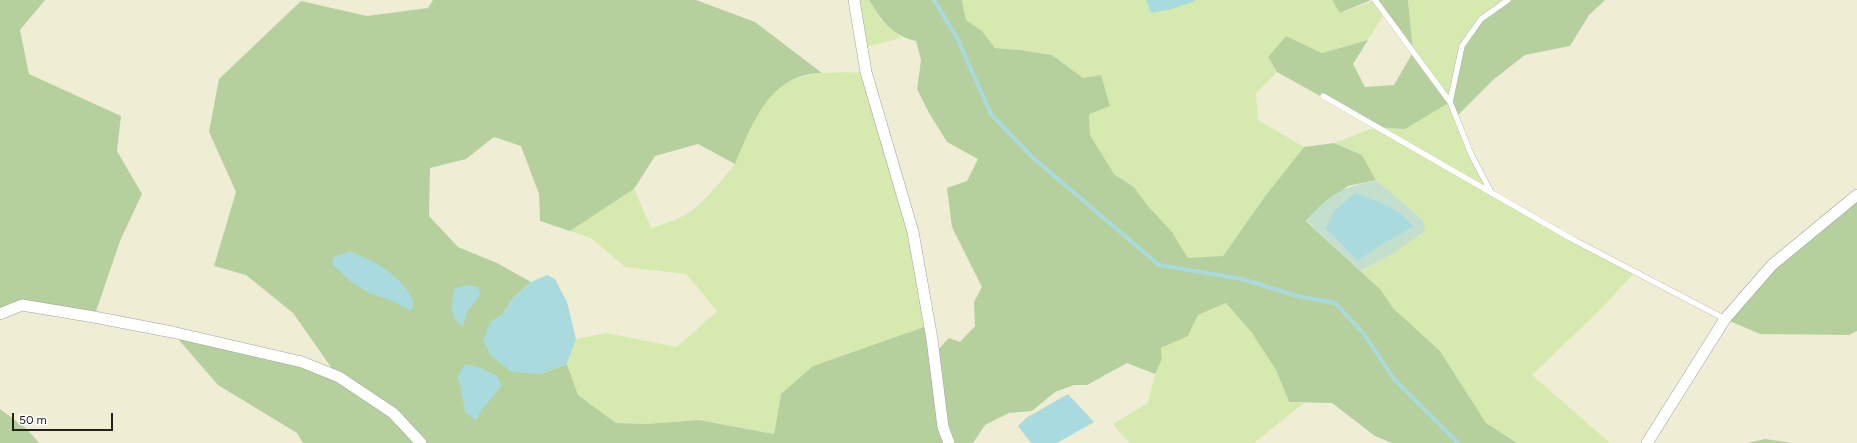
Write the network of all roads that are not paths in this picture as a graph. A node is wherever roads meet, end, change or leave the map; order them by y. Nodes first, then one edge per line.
1 (854, 0) edge
2 (1375, 0) edge
3 (1508, 0) edge
4 (1324, 96) dead end
5 (1450, 102) junction
6 (1492, 194) junction
7 (1857, 195) edge
8 (0, 314) edge
9 (1724, 319) junction
10 (421, 443) edge
11 (949, 443) edge
12 (1647, 443) edge

1 - 11 street
2 - 5 lane
3 - 5 lane
4 - 6 lane
5 - 6 lane
6 - 9 lane
7 - 9 street
8 - 10 street
9 - 12 street

